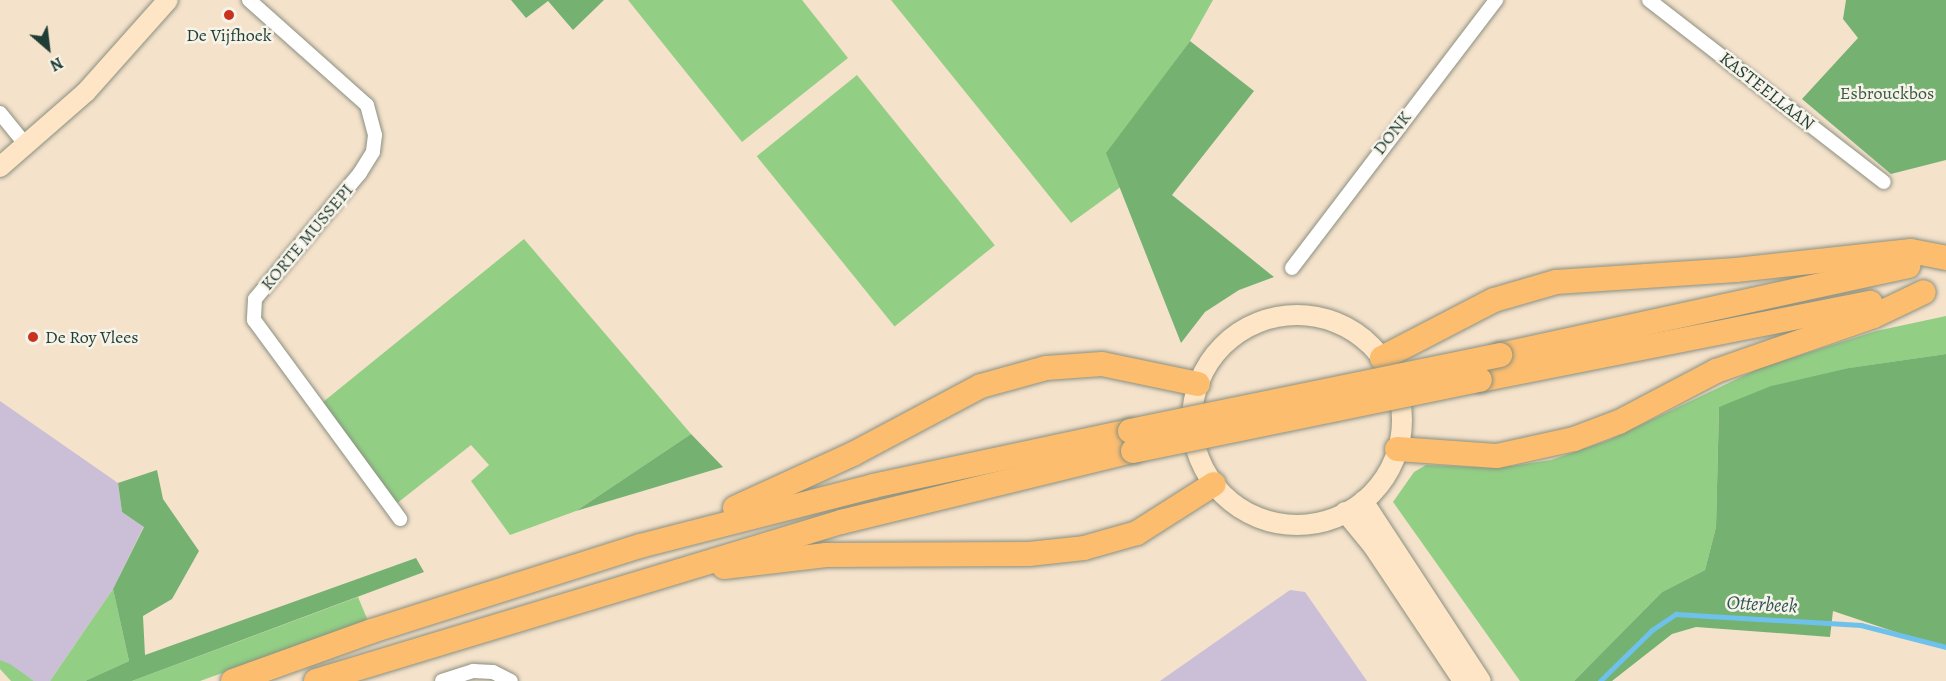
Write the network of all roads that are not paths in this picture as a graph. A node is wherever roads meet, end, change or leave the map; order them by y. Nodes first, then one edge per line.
1 (168, 0) edge
2 (249, 0) edge
3 (1496, 0) edge
4 (1649, 0) edge
5 (0, 113) edge
6 (26, 145) junction
7 (0, 167) edge
8 (1884, 182) dead end
9 (1946, 258) edge
10 (1292, 268) dead end
11 (1935, 290) edge
12 (1382, 358) junction
13 (1198, 384) junction
14 (1132, 441) junction
15 (1398, 449) junction
16 (1214, 484) junction
17 (1363, 501) junction
18 (1345, 512) junction
19 (400, 519) dead end
20 (689, 533) junction
21 (671, 571) junction
22 (1439, 632) junction
23 (233, 681) edge
24 (316, 681) edge
25 (442, 681) edge
26 (512, 681) edge
27 (1463, 681) edge
28 (1481, 681) edge

1 - 6 main road
2 - 19 street, KORTE MUSSEPI
3 - 10 street, DONK
4 - 8 street, KASTEELLAAN
5 - 6 street
6 - 7 main road
9 - 12 highway
9 - 14 highway, bridge
11 - 14 highway, bridge
11 - 15 highway
12 - 13 main road
12 - 15 main road
13 - 16 main road
13 - 20 highway
14 - 20 highway
14 - 21 highway
15 - 17 main road
16 - 18 main road
16 - 21 highway
17 - 18 main road
17 - 22 main road
18 - 22 main road
20 - 23 highway
21 - 24 highway
22 - 27 main road
22 - 28 main road
25 - 26 street

